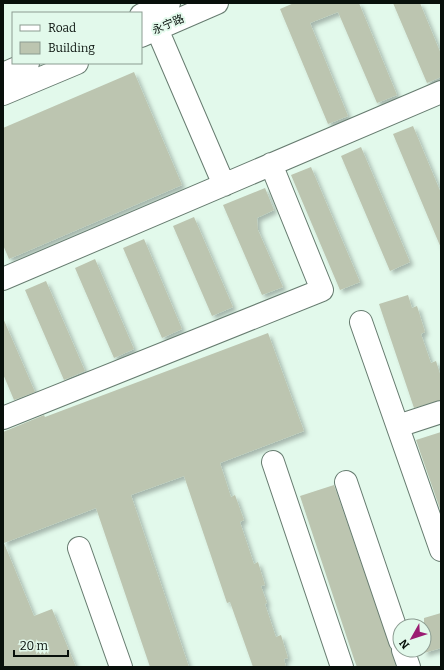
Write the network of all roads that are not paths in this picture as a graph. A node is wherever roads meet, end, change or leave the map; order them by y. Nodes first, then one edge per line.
1 (217, 3) edge
2 (154, 15) edge
3 (26, 64) edge
4 (75, 64) edge
5 (3, 74) edge
6 (441, 92) edge
7 (3, 94) edge
8 (272, 164) junction
9 (224, 185) junction
10 (3, 278) edge
11 (362, 322) dead end
12 (441, 412) edge
13 (3, 418) edge
14 (398, 426) junction
15 (273, 462) dead end
16 (346, 482) dead end
17 (79, 548) dead end
18 (441, 550) edge
19 (392, 618) edge
20 (121, 667) edge
21 (342, 667) edge

1 - 2 street, 永宁路
2 - 9 street
3 - 5 street
4 - 7 street
6 - 8 street
8 - 9 street
8 - 13 street
9 - 10 street
11 - 14 street
12 - 14 street
14 - 18 street
15 - 21 street
16 - 19 street
17 - 20 street

